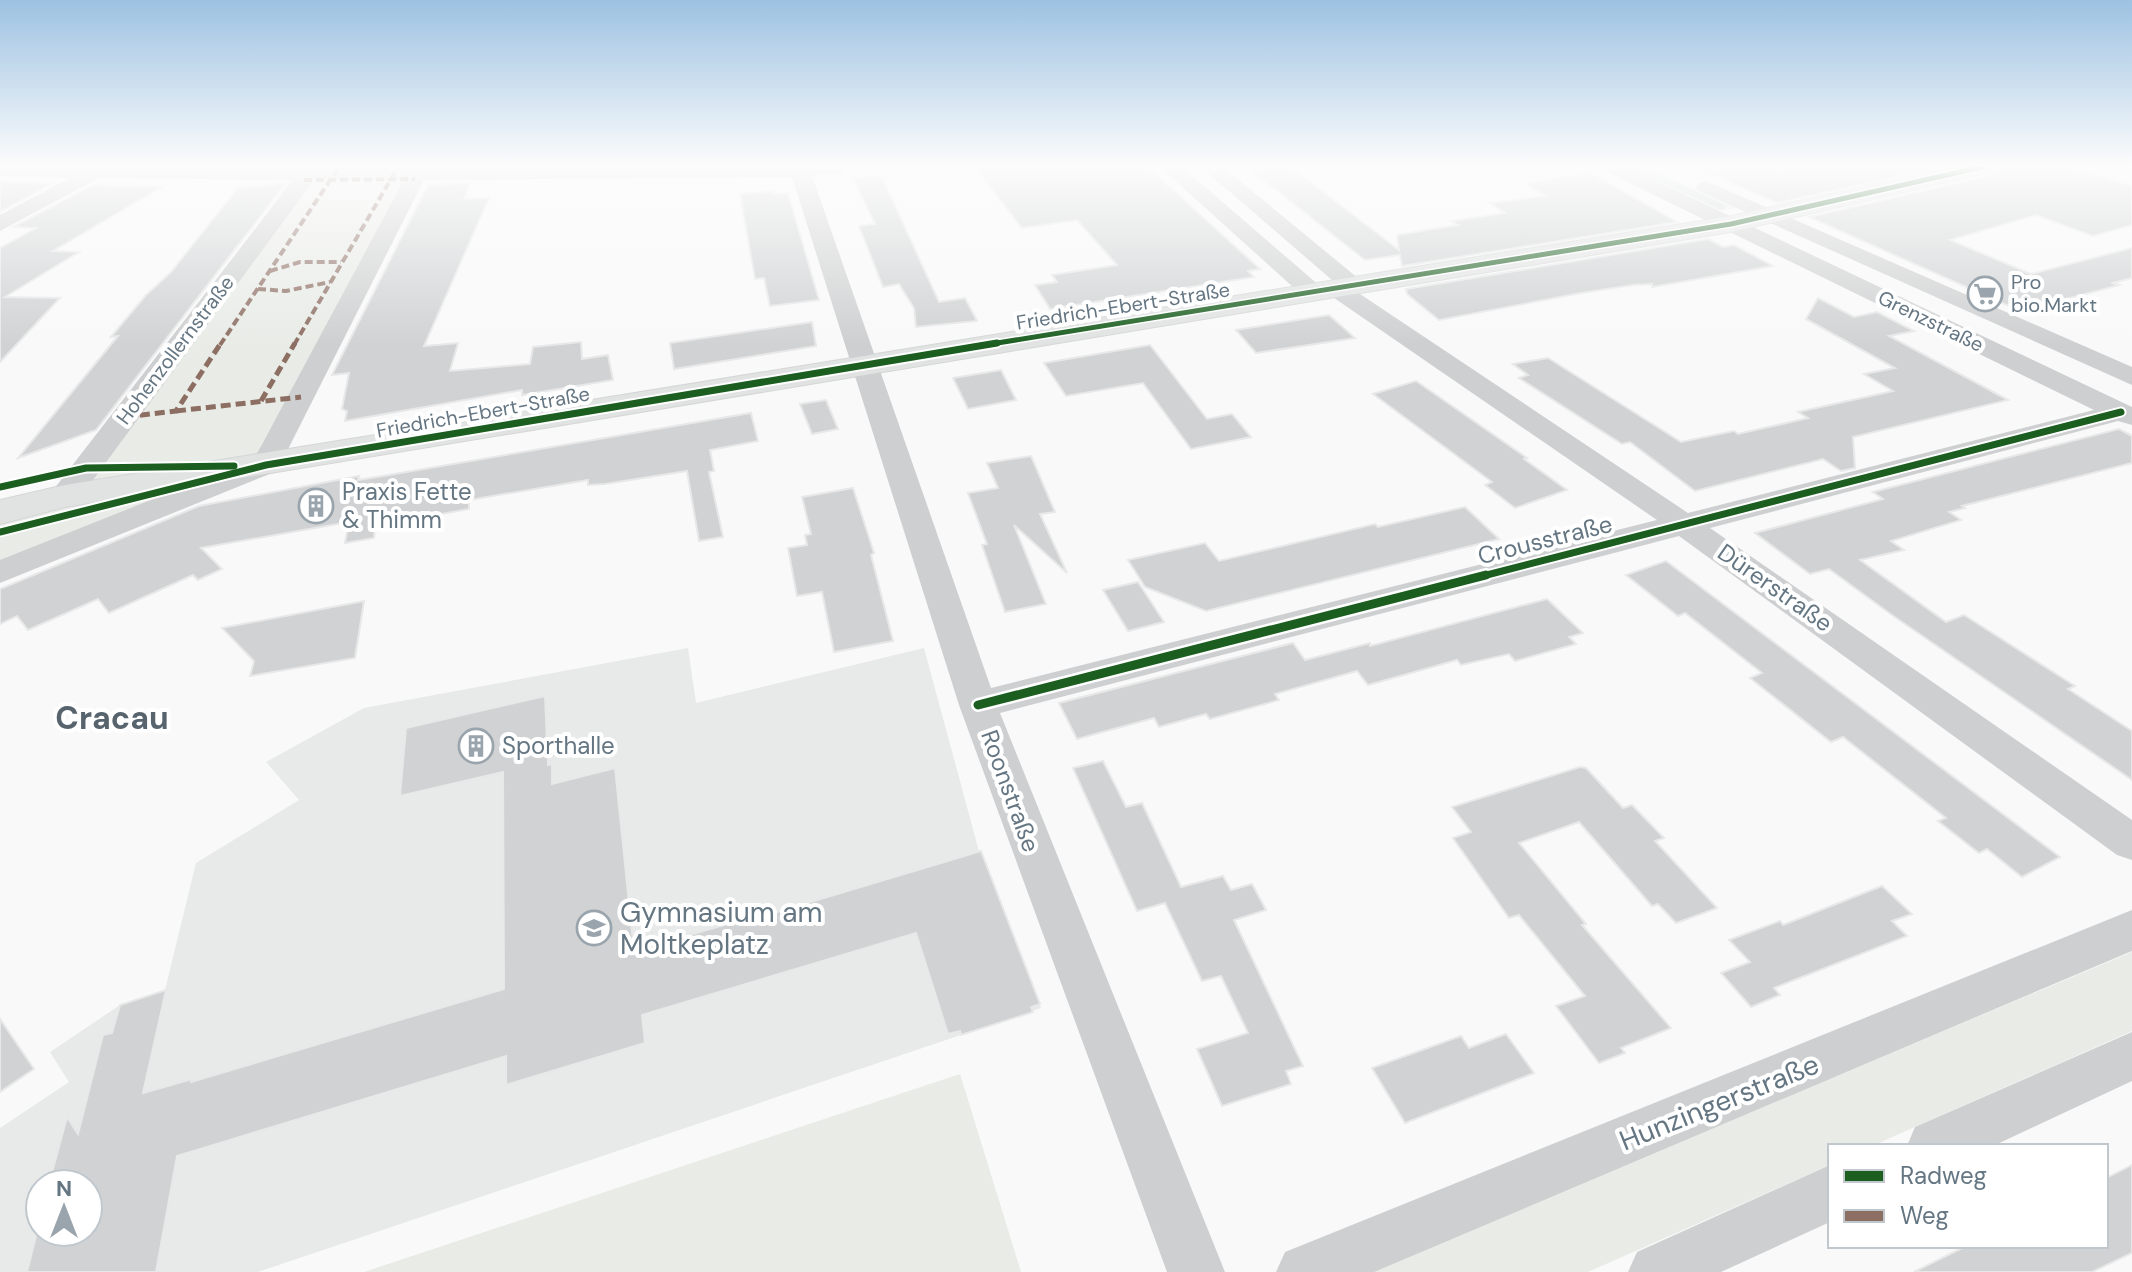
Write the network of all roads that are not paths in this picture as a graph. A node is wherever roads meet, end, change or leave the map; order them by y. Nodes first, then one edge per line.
1 (268, 226) edge
2 (391, 226) edge
3 (818, 226) edge
4 (1250, 226) edge
5 (1271, 226) edge
6 (1716, 226) edge
7 (1736, 226) edge
8 (1797, 226) edge
9 (1332, 287) junction
10 (865, 364) junction
11 (2132, 377) edge
12 (2127, 415) edge
13 (266, 465) junction
14 (65, 496) junction
15 (0, 512) edge
16 (1685, 525) junction
17 (0, 572) edge
18 (978, 705) junction
19 (2132, 843) edge
20 (2132, 930) edge
21 (2132, 1056) edge
22 (1938, 1144) edge
23 (1828, 1194) edge
24 (1196, 1272) edge
25 (1305, 1272) edge
26 (1657, 1272) edge

1 - 14 street, Hohenzollernstraße
2 - 13 street
3 - 10 street, Roonstraße
4 - 9 street, Dürerstraße
5 - 9 street, Dürerstraße
6 - 9 street, Friedrich-Ebert-Straße
7 - 12 street, Grenzstraße
8 - 11 street, Grenzstraße
9 - 10 street, Friedrich-Ebert-Straße
9 - 16 street, Dürerstraße
10 - 13 street, Friedrich-Ebert-Straße
10 - 18 street, Roonstraße
12 - 16 street, Crousstraße
13 - 14 street, Friedrich-Ebert-Straße
13 - 17 street
14 - 15 street, Friedrich-Ebert-Straße
16 - 18 street, Crousstraße
16 - 19 street, Dürerstraße
18 - 24 street, Roonstraße
20 - 25 street, Hunzingerstraße
21 - 22 street
23 - 26 street

